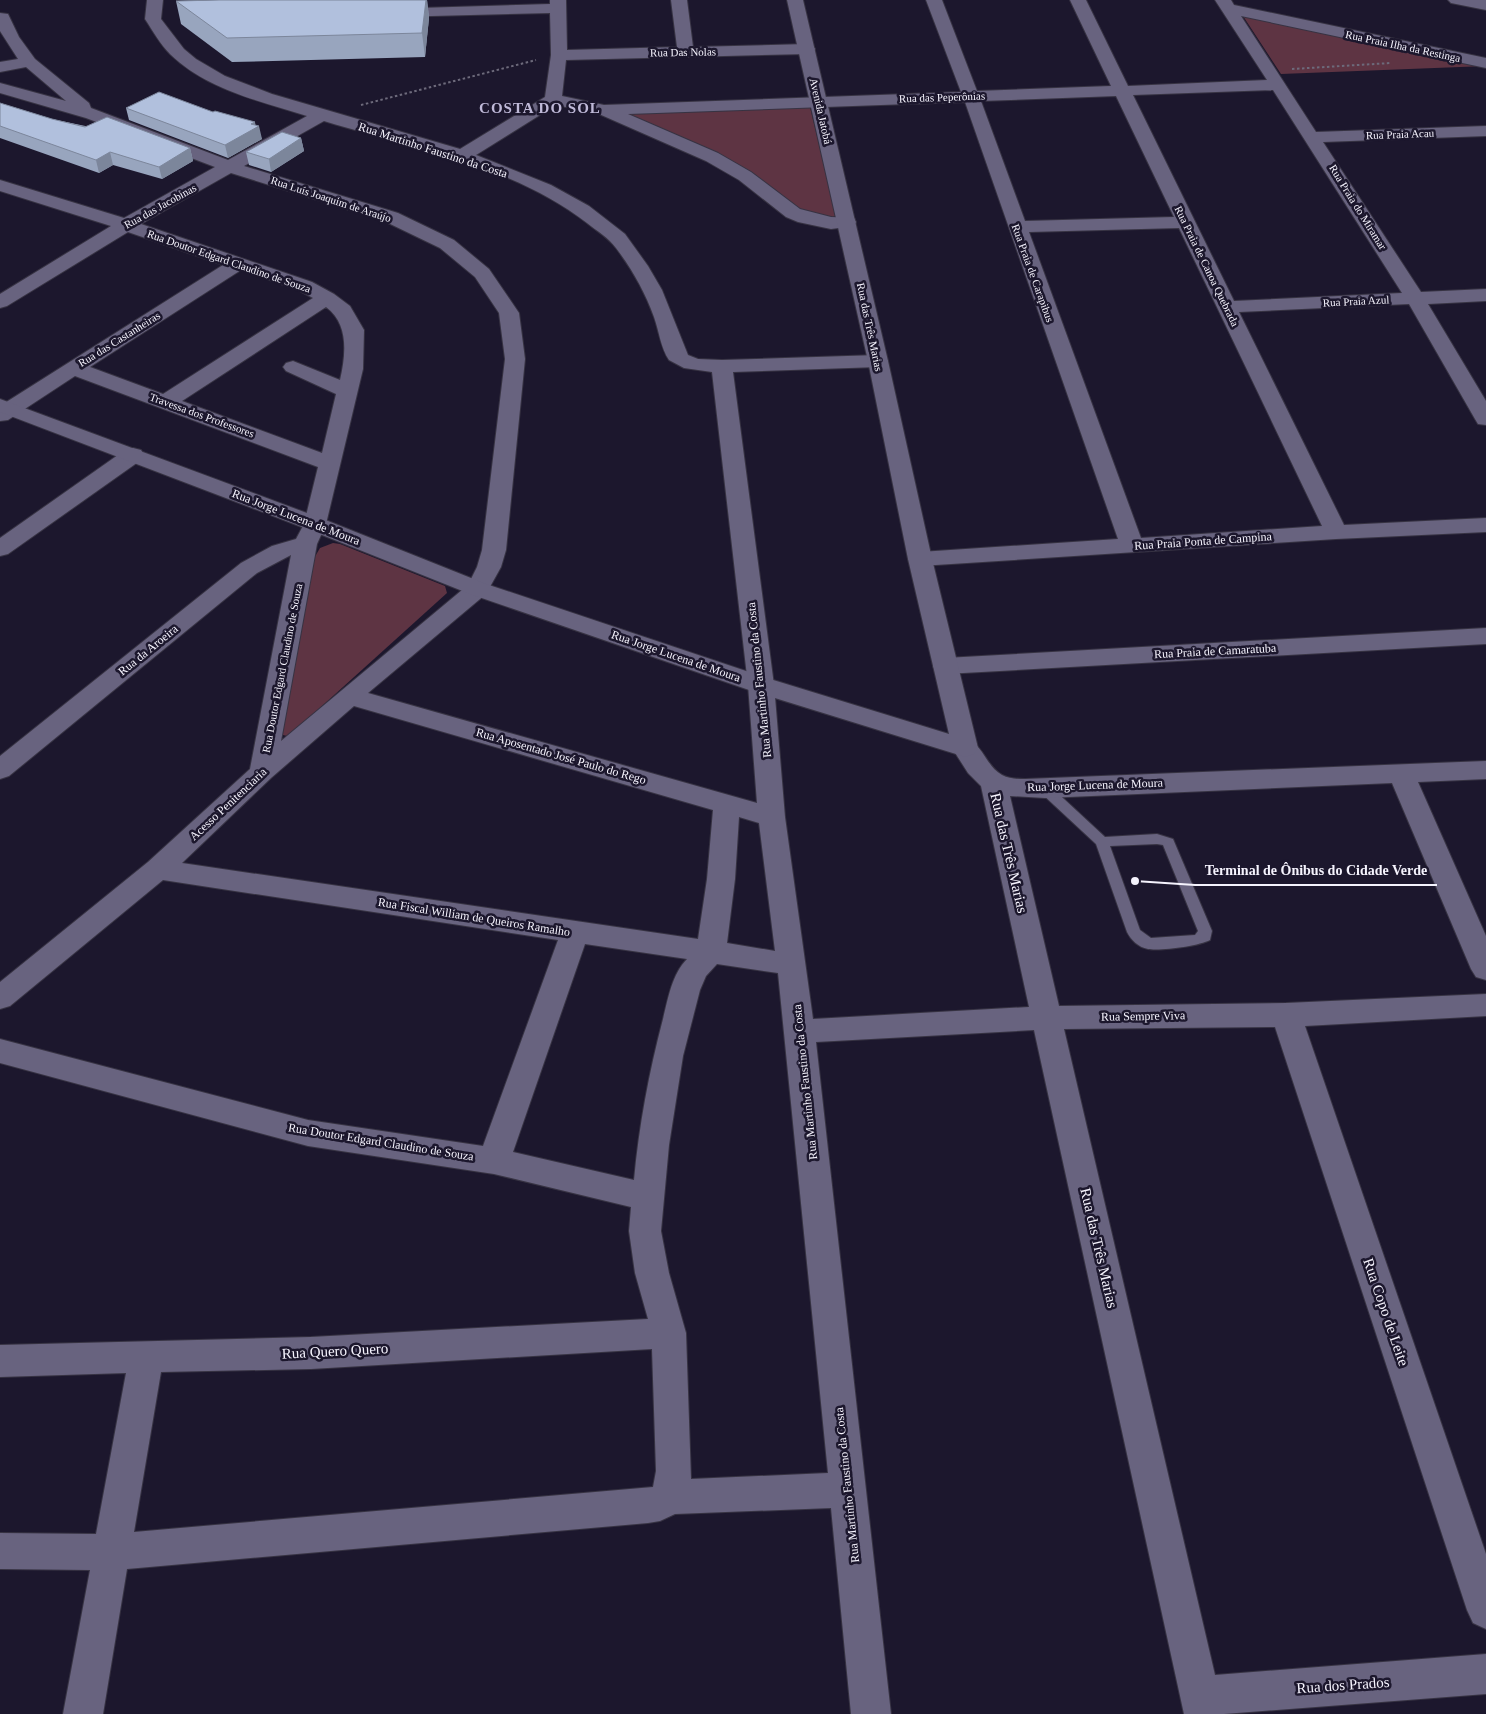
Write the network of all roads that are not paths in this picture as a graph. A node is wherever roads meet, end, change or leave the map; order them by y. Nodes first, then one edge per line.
1 (11, 0) edge
2 (679, 0) edge
3 (796, 0) edge
4 (934, 0) edge
5 (1078, 0) edge
6 (1456, 0) edge
7 (558, 4) edge
8 (1227, 5) edge
9 (1486, 5) edge
10 (154, 9) edge
11 (380, 12) edge
12 (1, 17) edge
13 (173, 18) dead end
14 (807, 49) junction
15 (686, 51) junction
16 (559, 55) junction
17 (29, 62) junction
18 (1486, 63) edge
19 (0, 67) edge
20 (1274, 77) junction
21 (0, 88) edge
22 (1121, 91) junction
23 (971, 96) junction
24 (553, 99) junction
25 (818, 102) junction
26 (604, 110) junction
27 (92, 114) junction
28 (321, 115) junction
29 (1480, 131) edge
30 (1313, 137) junction
31 (1486, 147) edge
32 (462, 156) junction
33 (230, 167) junction
34 (0, 185) edge
35 (847, 222) junction
36 (1185, 222) junction
37 (126, 225) junction
38 (1017, 227) junction
39 (239, 263) junction
40 (9, 288) edge
41 (1486, 295) edge
42 (327, 298) junction
43 (1415, 298) junction
44 (0, 302) edge
45 (1226, 307) junction
46 (878, 361) junction
47 (722, 366) junction
48 (293, 367) dead end
49 (73, 368) junction
50 (348, 391) junction
51 (1478, 393) edge
52 (166, 402) junction
53 (3, 410) edge
54 (1486, 419) edge
55 (133, 455) junction
56 (331, 464) junction
57 (1486, 525) edge
58 (1336, 532) junction
59 (310, 534) junction
60 (1132, 546) junction
61 (0, 549) edge
62 (920, 559) junction
63 (478, 588) junction
64 (1486, 636) edge
65 (945, 666) junction
66 (761, 685) junction
67 (349, 696) junction
68 (965, 748) junction
69 (0, 770) edge
70 (1486, 770) edge
71 (262, 772) junction
72 (1401, 773) junction
73 (993, 782) junction
74 (1045, 789) junction
75 (727, 804) junction
76 (772, 817) junction
77 (1102, 842) junction
78 (158, 869) junction
79 (575, 932) junction
80 (711, 952) junction
81 (791, 964) junction
82 (1486, 969) edge
83 (0, 998) edge
84 (1486, 1005) edge
85 (1286, 1015) junction
86 (1047, 1018) junction
87 (800, 1031) junction
88 (0, 1050) edge
89 (494, 1161) junction
90 (648, 1196) junction
91 (669, 1333) junction
92 (146, 1358) junction
93 (0, 1362) edge
94 (848, 1490) junction
95 (669, 1497) junction
96 (0, 1551) edge
97 (112, 1552) junction
98 (1486, 1610) edge
99 (1486, 1674) edge
100 (1202, 1705) edge
101 (83, 1714) edge
102 (871, 1714) edge

1 - 12 street
2 - 15 street
3 - 14 street, Avenida Jatobá
4 - 23 street, Rua Praia de Carapibus
5 - 22 street, Rua Praia de Canoa Quebrada
6 - 9 street
7 - 11 street
7 - 16 street
8 - 18 street, Rua Praia Ilha da Restinga
8 - 20 street, Rua Praia do Miramar
10 - 13 street
10 - 28 street, Rua Martinho Faustino da Costa
12 - 17 street
14 - 15 street, Rua Das Nolas
14 - 25 street, Avenida Jatobá
15 - 16 street, Rua Das Nolas
16 - 24 street
17 - 19 street
17 - 27 street
20 - 22 street, Rua das Peperônias
20 - 30 street, Rua Praia do Miramar
21 - 27 street, Rua Luís Joaquim de Araújo
22 - 23 street, Rua das Peperônias
22 - 36 street, Rua Praia de Canoa Quebrada
23 - 25 street, Rua das Peperônias
23 - 38 street, Rua Praia de Carapibus
24 - 26 street
24 - 32 street
25 - 26 street, Rua das Peperônias
25 - 35 street, Avenida Jatobá
26 - 35 street
27 - 33 street, Rua Luís Joaquim de Araújo
28 - 32 street, Rua Martinho Faustino da Costa
28 - 33 street, Rua das Jacobinas
29 - 30 street, Rua Praia Acau
29 - 31 street
30 - 43 street, Rua Praia do Miramar
32 - 47 street, Rua Martinho Faustino da Costa
33 - 37 street, Rua das Jacobinas
33 - 63 street, Rua Luís Joaquim de Araújo
34 - 37 street, Rua Doutor Edgard Claudino de Souza
35 - 46 street, Rua das Três Marias
36 - 38 street
36 - 45 street, Rua Praia de Canoa Quebrada
37 - 39 street, Rua Doutor Edgard Claudino de Souza
37 - 40 street, Rua das Jacobinas
38 - 60 street, Rua Praia de Carapibus
39 - 42 street, Rua Doutor Edgard Claudino de Souza
39 - 49 street, Rua das Castanheiras
40 - 44 street, Rua das Jacobinas
41 - 43 street, Rua Praia Azul
42 - 50 street, Rua Doutor Edgard Claudino de Souza
42 - 52 street
43 - 45 street, Rua Praia Azul
43 - 51 street, Rua Praia do Miramar
45 - 58 street, Rua Praia de Canoa Quebrada
46 - 47 street
46 - 62 street, Rua das Três Marias
47 - 66 street, Rua Martinho Faustino da Costa
48 - 50 street
49 - 52 street, Travessa dos Professores
49 - 53 street, Rua das Castanheiras
50 - 56 street, Rua Doutor Edgard Claudino de Souza
51 - 54 street, Rua Praia do Miramar
52 - 56 street, Travessa dos Professores
53 - 55 street, Rua Jorge Lucena de Moura
55 - 59 street, Rua Jorge Lucena de Moura
55 - 61 street
56 - 59 street, Rua Doutor Edgard Claudino de Souza
57 - 58 street, Rua Praia Ponta de Campina
58 - 60 street, Rua Praia Ponta de Campina
59 - 63 street, Rua Jorge Lucena de Moura
59 - 69 street, Rua da Aroeira
59 - 71 street, Rua Doutor Edgard Claudino de Souza
60 - 62 street, Rua Praia Ponta de Campina
62 - 65 street, Rua das Três Marias
63 - 66 street, Rua Jorge Lucena de Moura
63 - 67 street, Acesso Penitenciaria
64 - 65 street, Rua Praia de Camaratuba
65 - 68 street, Rua das Três Marias
66 - 68 street, Rua Jorge Lucena de Moura
66 - 76 street, Rua Martinho Faustino da Costa
67 - 71 street, Acesso Penitenciaria
67 - 75 street, Rua Aposentado José Paulo do Rego
68 - 73 street
70 - 72 street, Rua Jorge Lucena de Moura
71 - 78 street, Acesso Penitenciaria
72 - 74 street, Rua Jorge Lucena de Moura
72 - 82 street
73 - 74 street, Rua Jorge Lucena de Moura
73 - 86 street, Rua das Três Marias
74 - 77 lane
75 - 76 street, Rua Aposentado José Paulo do Rego
75 - 80 street
76 - 81 street, Rua Martinho Faustino da Costa
77 - 77 lane
78 - 79 street, Rua Fiscal William de Queiros Ramalho
78 - 83 street, Acesso Penitenciaria
79 - 80 street, Rua Fiscal William de Queiros Ramalho
79 - 89 street
80 - 81 street, Rua Fiscal William de Queiros Ramalho
80 - 90 street
81 - 87 street, Rua Martinho Faustino da Costa
84 - 85 street, Rua Sempre Viva
85 - 86 street, Rua Sempre Viva
85 - 98 street, Rua Copo de Leite
86 - 87 street, Rua Sempre Viva
86 - 100 street, Rua das Três Marias
87 - 94 street, Rua Martinho Faustino da Costa
88 - 89 street, Rua Doutor Edgard Claudino de Souza
89 - 90 street, Rua Doutor Edgard Claudino de Souza
90 - 91 street
91 - 92 street, Rua Quero Quero
91 - 95 street
92 - 93 street, Rua Quero Quero
92 - 97 street
94 - 95 street
94 - 102 street, Rua Martinho Faustino da Costa
95 - 97 street
96 - 97 street
97 - 101 street
99 - 100 street, Rua dos Prados

